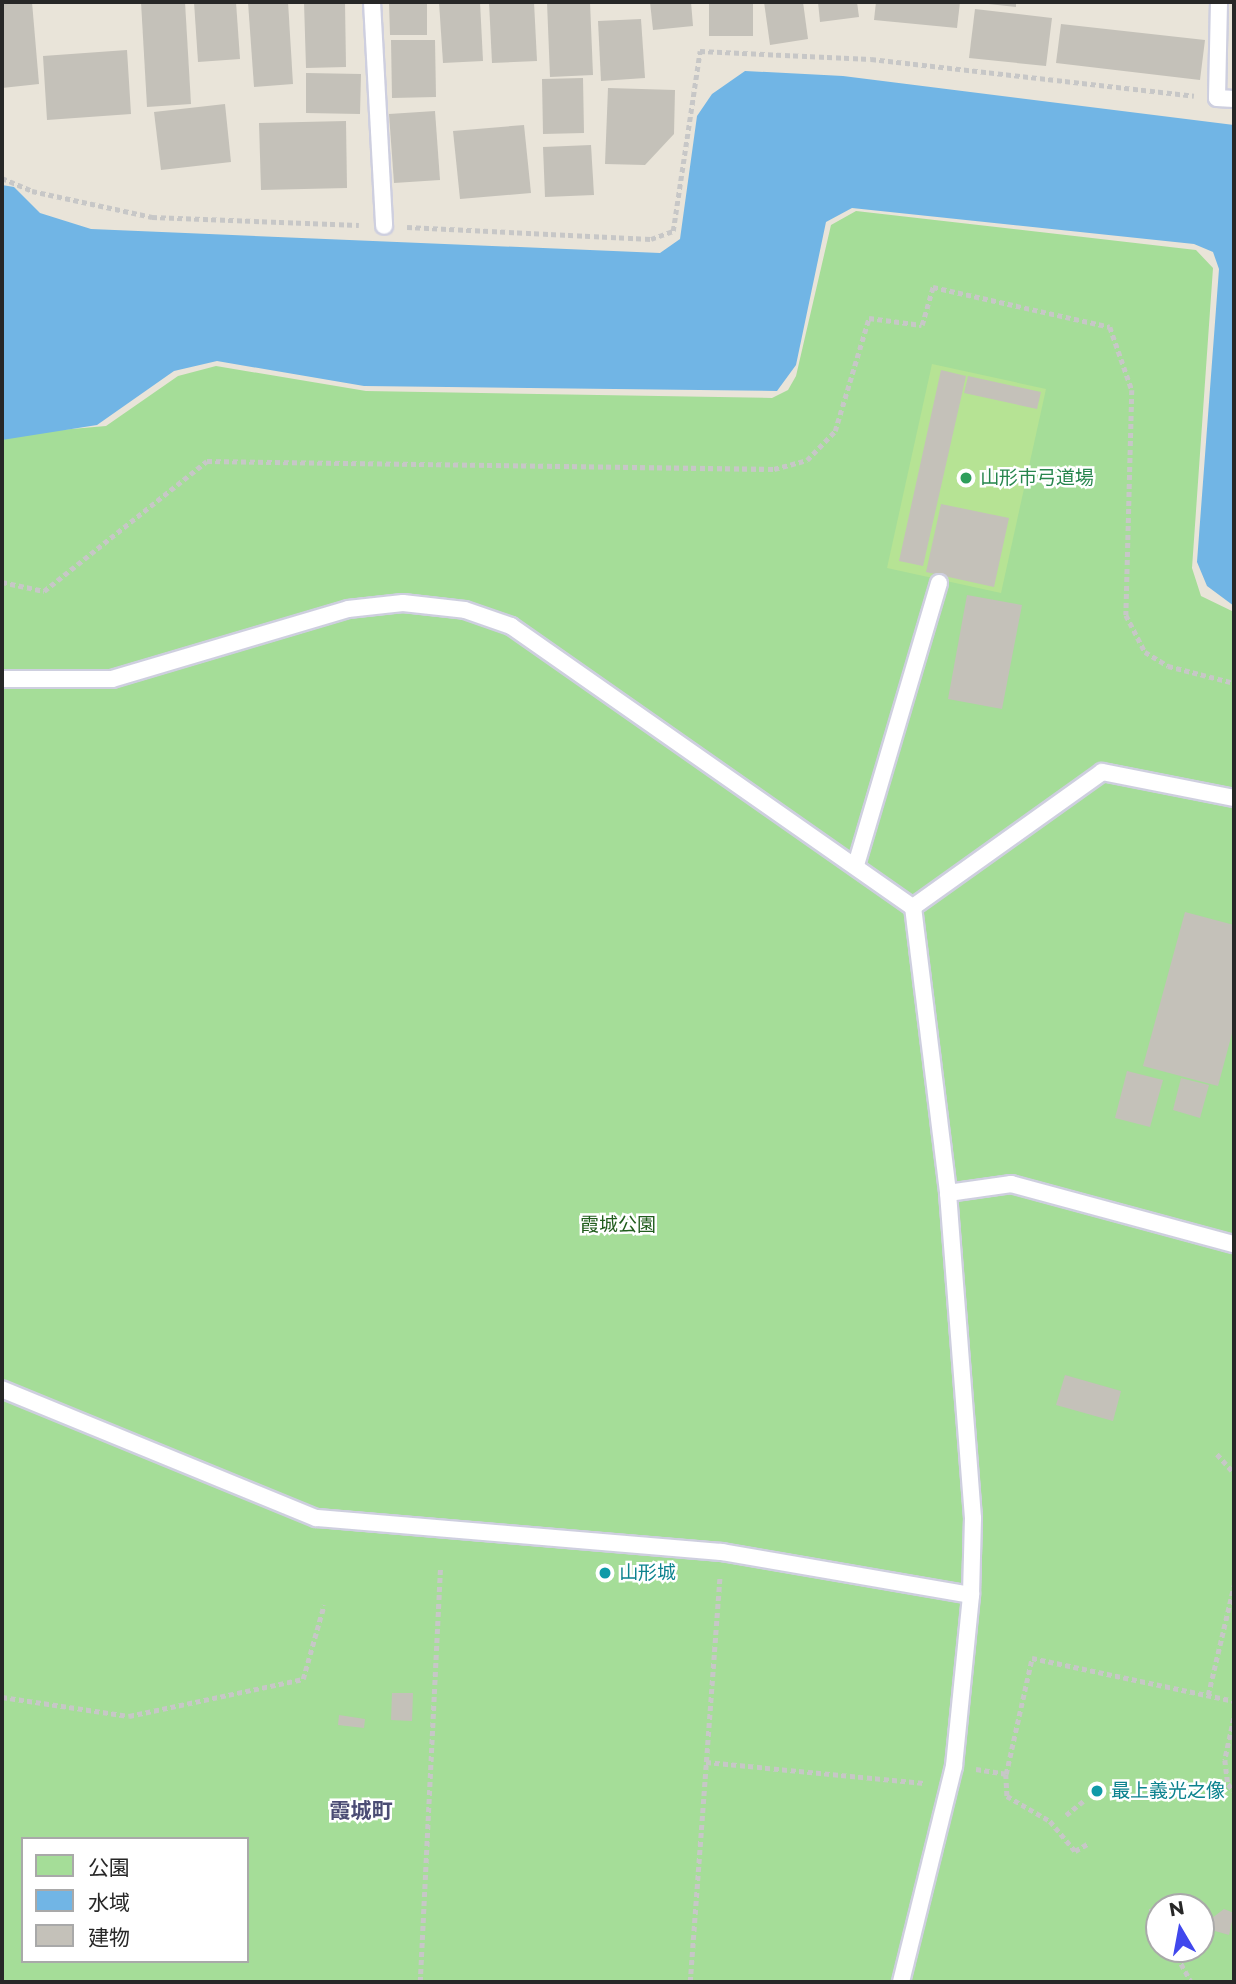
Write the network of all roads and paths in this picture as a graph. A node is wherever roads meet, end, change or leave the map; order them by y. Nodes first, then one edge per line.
1 (372, 2) edge
2 (1219, 2) edge
3 (1217, 98) junction
4 (1234, 100) edge
5 (2, 178) edge
6 (384, 226) junction
7 (2, 582) edge
8 (939, 583) dead end
9 (2, 679) edge
10 (1234, 683) edge
11 (1234, 798) edge
12 (856, 865) junction
13 (913, 906) junction
14 (948, 1193) junction
15 (1234, 1244) edge
16 (2, 1389) edge
17 (1217, 1454) dead end
18 (1234, 1473) edge
19 (722, 1552) junction
20 (440, 1568) dead end
21 (1234, 1585) edge
22 (971, 1595) junction
23 (324, 1605) dead end
24 (1208, 1695) junction
25 (2, 1697) edge
26 (1234, 1701) edge
27 (1234, 1718) edge
28 (706, 1762) junction
29 (954, 1766) junction
30 (1006, 1774) junction
31 (949, 1786) junction
32 (1234, 1791) edge
33 (1083, 1801) dead end
34 (1066, 1815) dead end
35 (1087, 1844) dead end
36 (1181, 1963) edge
37 (420, 1982) edge
38 (690, 1982) edge
39 (901, 1982) edge
40 (1191, 1982) edge

1 - 6 lane
2 - 3 lane
3 - 4 lane
3 - 6 path
5 - 6 path
7 - 10 path
8 - 12 lane
9 - 12 lane
11 - 13 lane
12 - 13 lane
13 - 14 lane
14 - 15 lane
14 - 22 lane
16 - 19 lane
17 - 18 path
19 - 22 lane
19 - 28 path
20 - 37 path
21 - 24 path
22 - 29 lane
23 - 25 path
24 - 26 path
24 - 30 path
27 - 32 path
28 - 31 path
28 - 38 path
29 - 30 path
29 - 31 lane
30 - 35 path
31 - 39 lane
33 - 34 path
36 - 40 path

